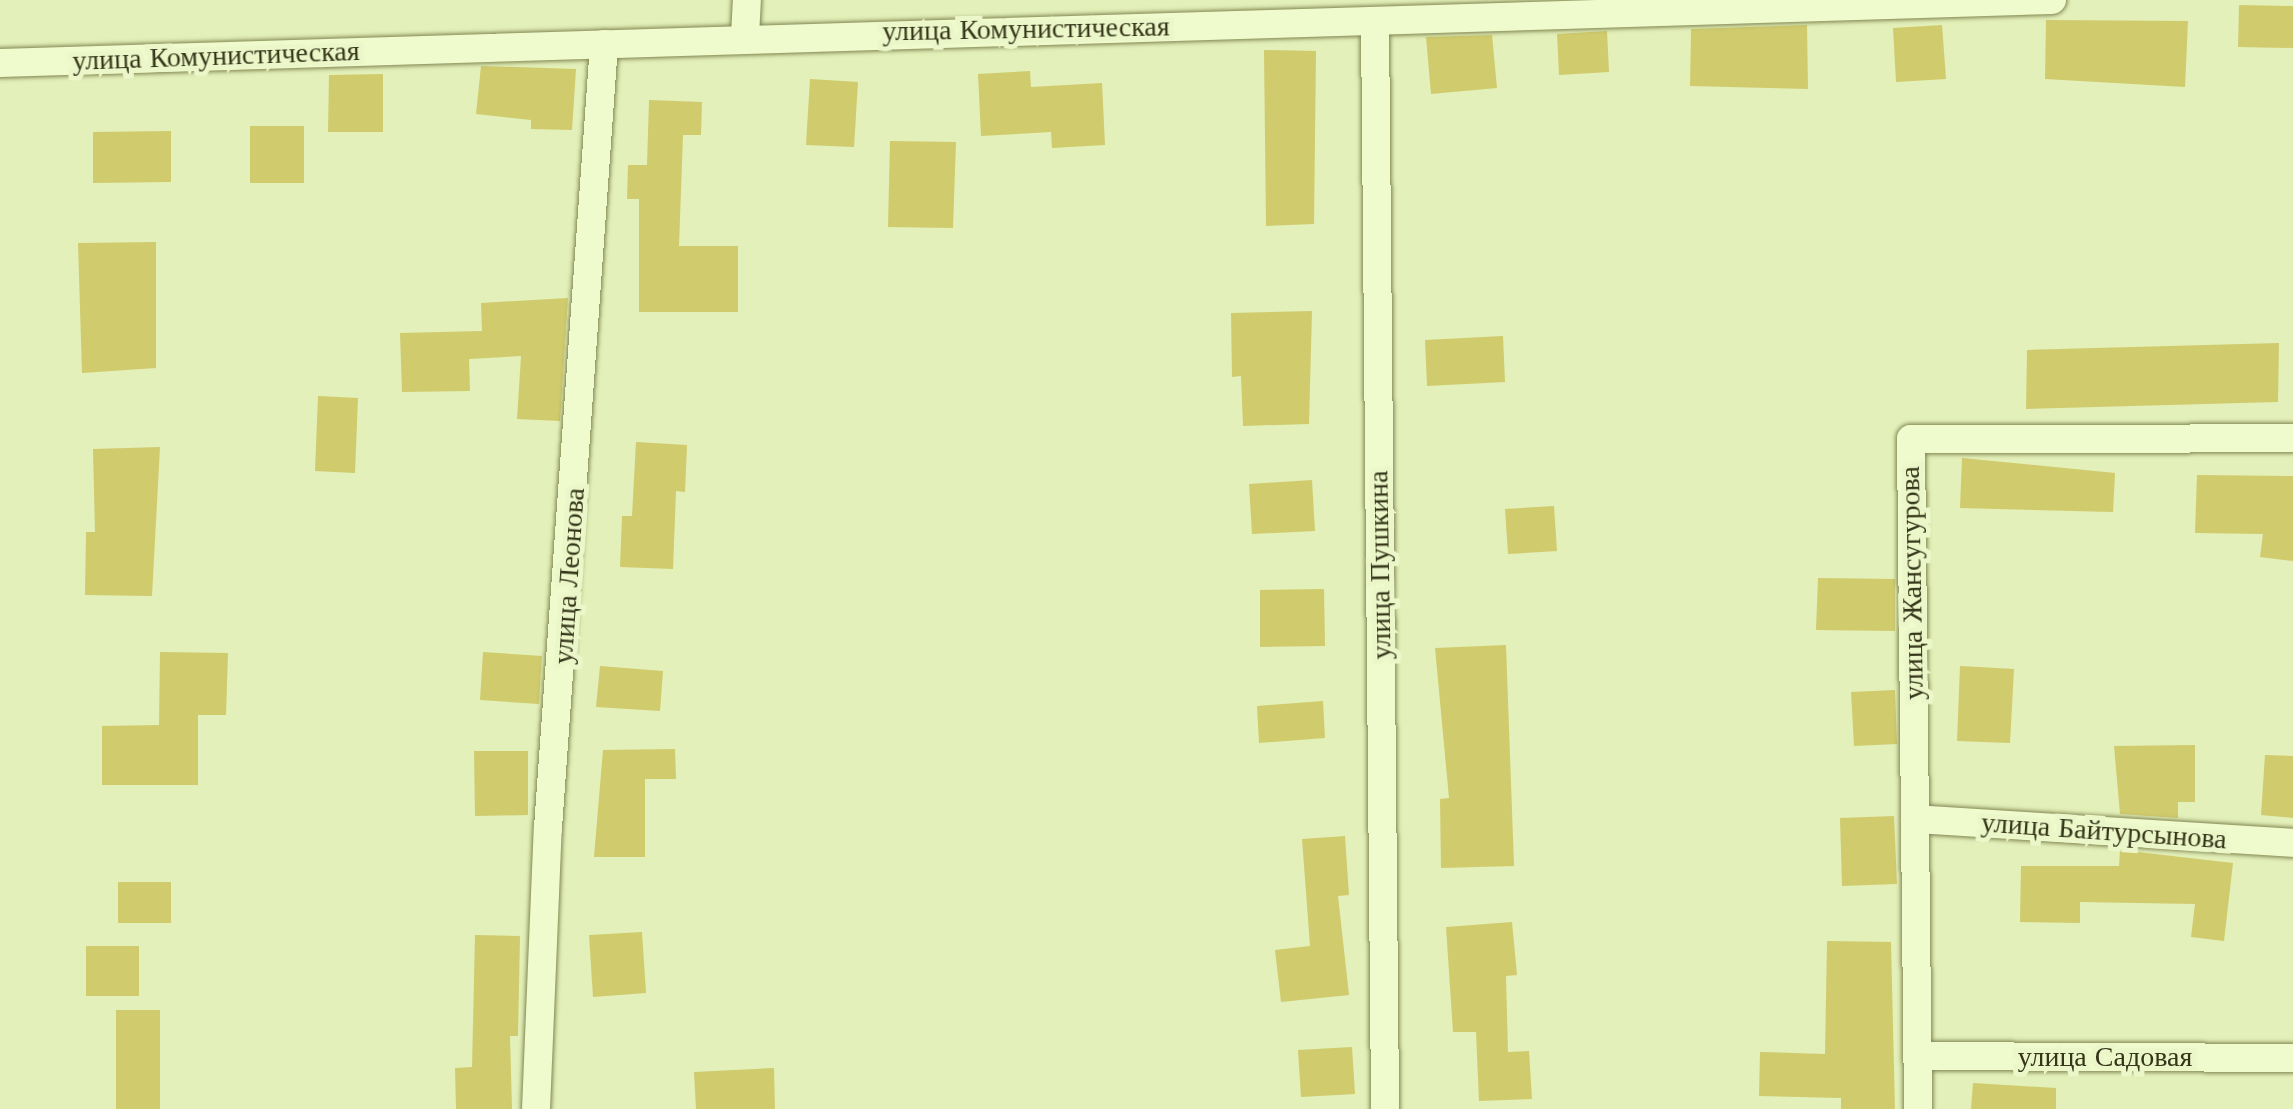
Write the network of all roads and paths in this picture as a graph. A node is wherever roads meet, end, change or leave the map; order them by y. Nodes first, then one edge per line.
1 (747, 0) edge
2 (2052, 0) edge
3 (1468, 9) edge
4 (1375, 20) junction
5 (746, 36) junction
6 (604, 44) junction
7 (0, 63) edge
8 (2293, 438) edge
9 (1915, 818) junction
10 (2293, 843) edge
11 (1917, 1056) junction
12 (2293, 1058) edge
13 (536, 1109) edge
14 (1384, 1109) edge
15 (1918, 1109) edge

1 - 5 street
2 - 3 street, улица Комунистическая
3 - 4 street, улица Комунистическая
4 - 5 street, улица Комунистическая
4 - 14 street, улица Пушкина
5 - 6 street, улица Комунистическая
6 - 7 street, улица Комунистическая
6 - 13 street, улица Леонова
8 - 9 street, улица Жансугурова
9 - 10 street, улица Байтурсынова
9 - 11 street, улица Жансугурова
11 - 12 street, улица Садовая
11 - 15 street, улица Жансугурова

